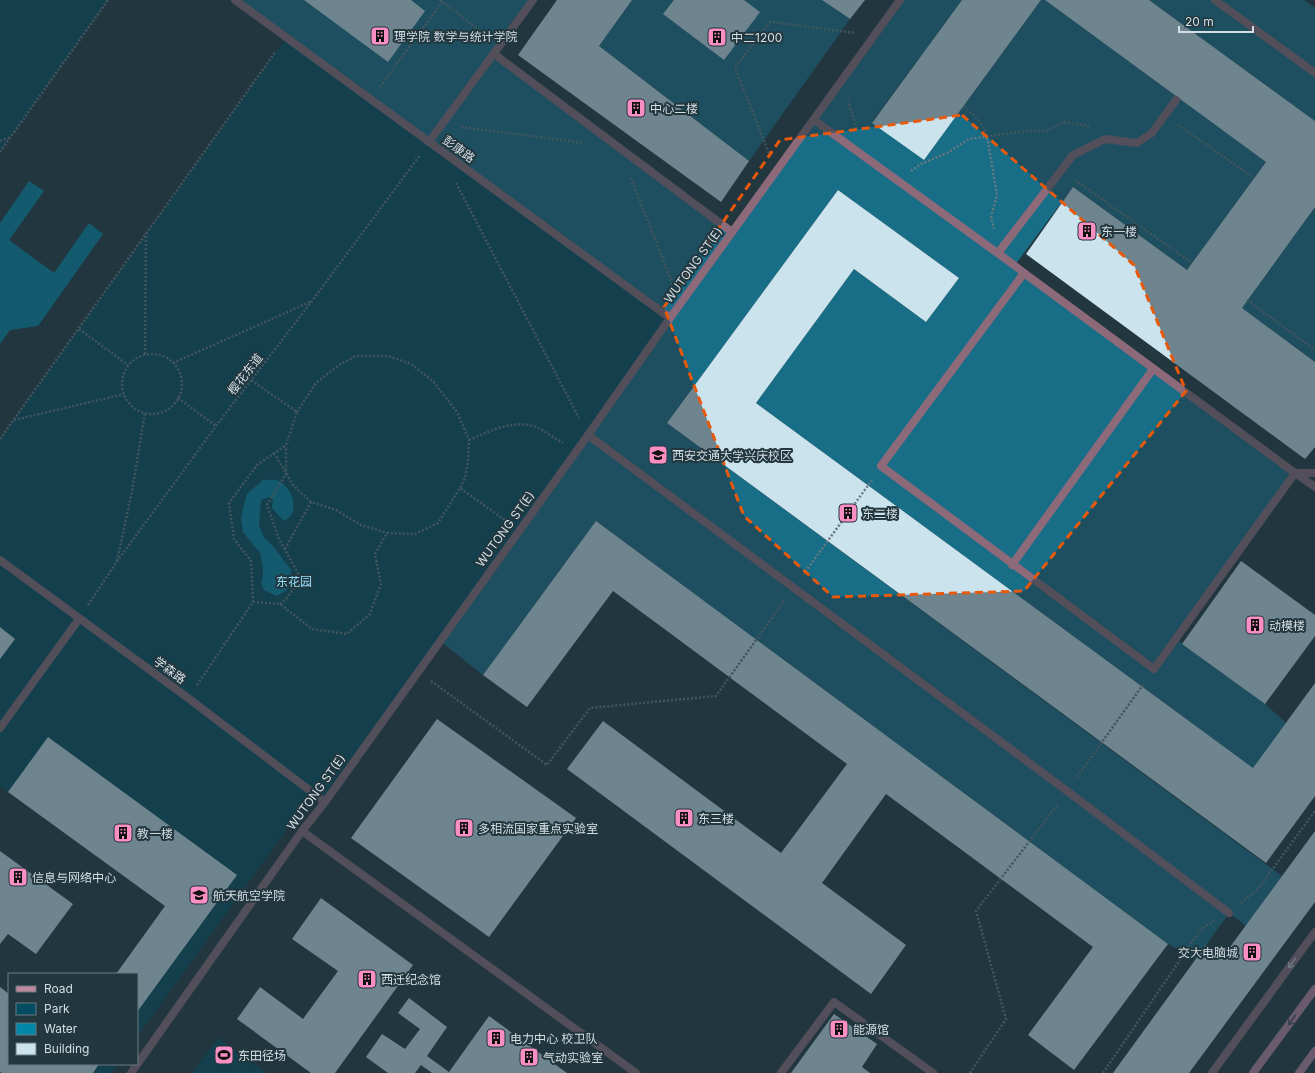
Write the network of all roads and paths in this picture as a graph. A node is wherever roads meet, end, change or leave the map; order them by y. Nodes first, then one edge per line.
1 (108, 0) edge
2 (235, 0) edge
3 (533, 0) edge
4 (900, 0) edge
5 (1215, 0) edge
6 (441, 1) edge
7 (874, 35) junction
8 (286, 38) junction
9 (500, 45) junction
10 (494, 54) junction
11 (1315, 73) edge
12 (842, 80) junction
13 (371, 100) junction
14 (1176, 100) dead end
15 (964, 106) dead end
16 (1165, 116) junction
17 (814, 120) junction
18 (442, 125) junction
19 (987, 136) junction
20 (11, 138) junction
21 (1109, 140) junction
22 (0, 141) edge
23 (430, 142) junction
24 (588, 143) dead end
25 (0, 152) edge
26 (865, 158) junction
27 (1061, 170) junction
28 (777, 171) junction
29 (891, 176) junction
30 (453, 177) dead end
31 (630, 177) dead end
32 (1254, 178) dead end
33 (732, 232) junction
34 (146, 233) junction
35 (998, 254) junction
36 (1192, 263) dead end
37 (1024, 273) junction
38 (1247, 300) dead end
39 (312, 301) junction
40 (680, 304) junction
41 (670, 318) junction
42 (78, 328) junction
43 (1315, 350) edge
44 (145, 354) junction
45 (173, 362) junction
46 (128, 365) junction
47 (1153, 368) junction
48 (252, 380) junction
49 (124, 394) junction
50 (178, 398) junction
51 (297, 412) junction
52 (145, 413) junction
53 (13, 420) junction
54 (216, 426) junction
55 (588, 435) junction
56 (0, 439) edge
57 (469, 440) junction
58 (286, 445) junction
59 (576, 451) junction
60 (274, 453) junction
61 (881, 466) junction
62 (1294, 473) junction
63 (1315, 473) edge
64 (286, 474) junction
65 (460, 488) junction
66 (1315, 488) edge
67 (311, 502) junction
68 (519, 531) junction
69 (387, 533) junction
70 (284, 549) junction
71 (0, 560) edge
72 (116, 563) junction
73 (1012, 564) junction
74 (793, 588) junction
75 (253, 602) junction
76 (280, 604) junction
77 (78, 619) junction
78 (1154, 669) junction
79 (418, 672) junction
80 (188, 698) junction
81 (0, 728) edge
82 (1067, 791) junction
83 (325, 802) junction
84 (1315, 812) edge
85 (302, 831) junction
86 (1229, 913) junction
87 (1315, 932) edge
88 (1315, 989) edge
89 (1315, 1051) edge
90 (138, 1063) edge
91 (636, 1073) edge
92 (781, 1073) edge
93 (933, 1073) edge
94 (970, 1073) edge
95 (1103, 1073) edge
96 (1212, 1073) edge
97 (1253, 1073) edge
98 (1299, 1073) edge

1 - 20 path
2 - 8 street, 彭康路
3 - 9 street
4 - 7 street, WUTONG ST(E)
5 - 11 street
6 - 9 path
6 - 13 path
7 - 12 street, WUTONG ST(E)
7 - 28 path
8 - 13 street, 彭康路
8 - 34 path
9 - 10 street
10 - 18 street
10 - 33 street
12 - 17 street, WUTONG ST(E)
12 - 26 path
13 - 23 street, 彭康路
14 - 16 street
15 - 19 path
16 - 21 street
16 - 32 path
17 - 26 street
17 - 28 street, WUTONG ST(E)
18 - 23 street
18 - 24 path
19 - 21 path
19 - 29 path
19 - 35 path
20 - 22 path
20 - 25 path
21 - 27 street
23 - 39 path, 樱花东道
23 - 41 street, 彭康路
26 - 29 street
27 - 35 street
27 - 36 path
28 - 33 street, WUTONG ST(E)
29 - 35 street
30 - 55 path
31 - 40 path
33 - 40 street, WUTONG ST(E)
34 - 42 path
34 - 44 path
35 - 37 street
37 - 47 street
37 - 61 street
38 - 43 path
39 - 45 path
39 - 48 path, 樱花东道
40 - 41 street, WUTONG ST(E)
41 - 55 street, WUTONG ST(E)
42 - 46 path
42 - 53 path
44 - 45 path
44 - 46 path
45 - 50 path
46 - 49 path
47 - 62 street
47 - 73 street
48 - 51 path
48 - 54 path, 樱花东道
49 - 52 path
49 - 53 path
50 - 52 path
50 - 54 path
51 - 57 path
51 - 58 path
52 - 72 path
53 - 56 path
54 - 72 path, 樱花东道
55 - 59 street, WUTONG ST(E)
55 - 74 street
57 - 59 path
57 - 65 path
58 - 60 path
58 - 64 path
59 - 68 street, WUTONG ST(E)
60 - 64 path
60 - 75 path
61 - 73 street
61 - 74 path
62 - 63 street
62 - 66 street
62 - 78 street
64 - 67 path
64 - 70 path
65 - 68 path
65 - 69 path
67 - 69 path
67 - 70 path
68 - 79 street, WUTONG ST(E)
69 - 76 path
70 - 76 path
71 - 77 street, 学森路
72 - 77 path, 樱花东道
73 - 78 street
74 - 79 path
74 - 82 street
75 - 76 path
75 - 80 path
77 - 80 street, 学森路
77 - 81 street
78 - 82 path
79 - 83 street, WUTONG ST(E)
80 - 83 street, 学森路
82 - 86 street
82 - 94 path
83 - 85 street, WUTONG ST(E)
84 - 86 path
85 - 90 street, WUTONG ST(E)
85 - 91 street
86 - 95 path
87 -> 96 street
88 -> 97 main road
89 - 98 main road
92 - 93 street

